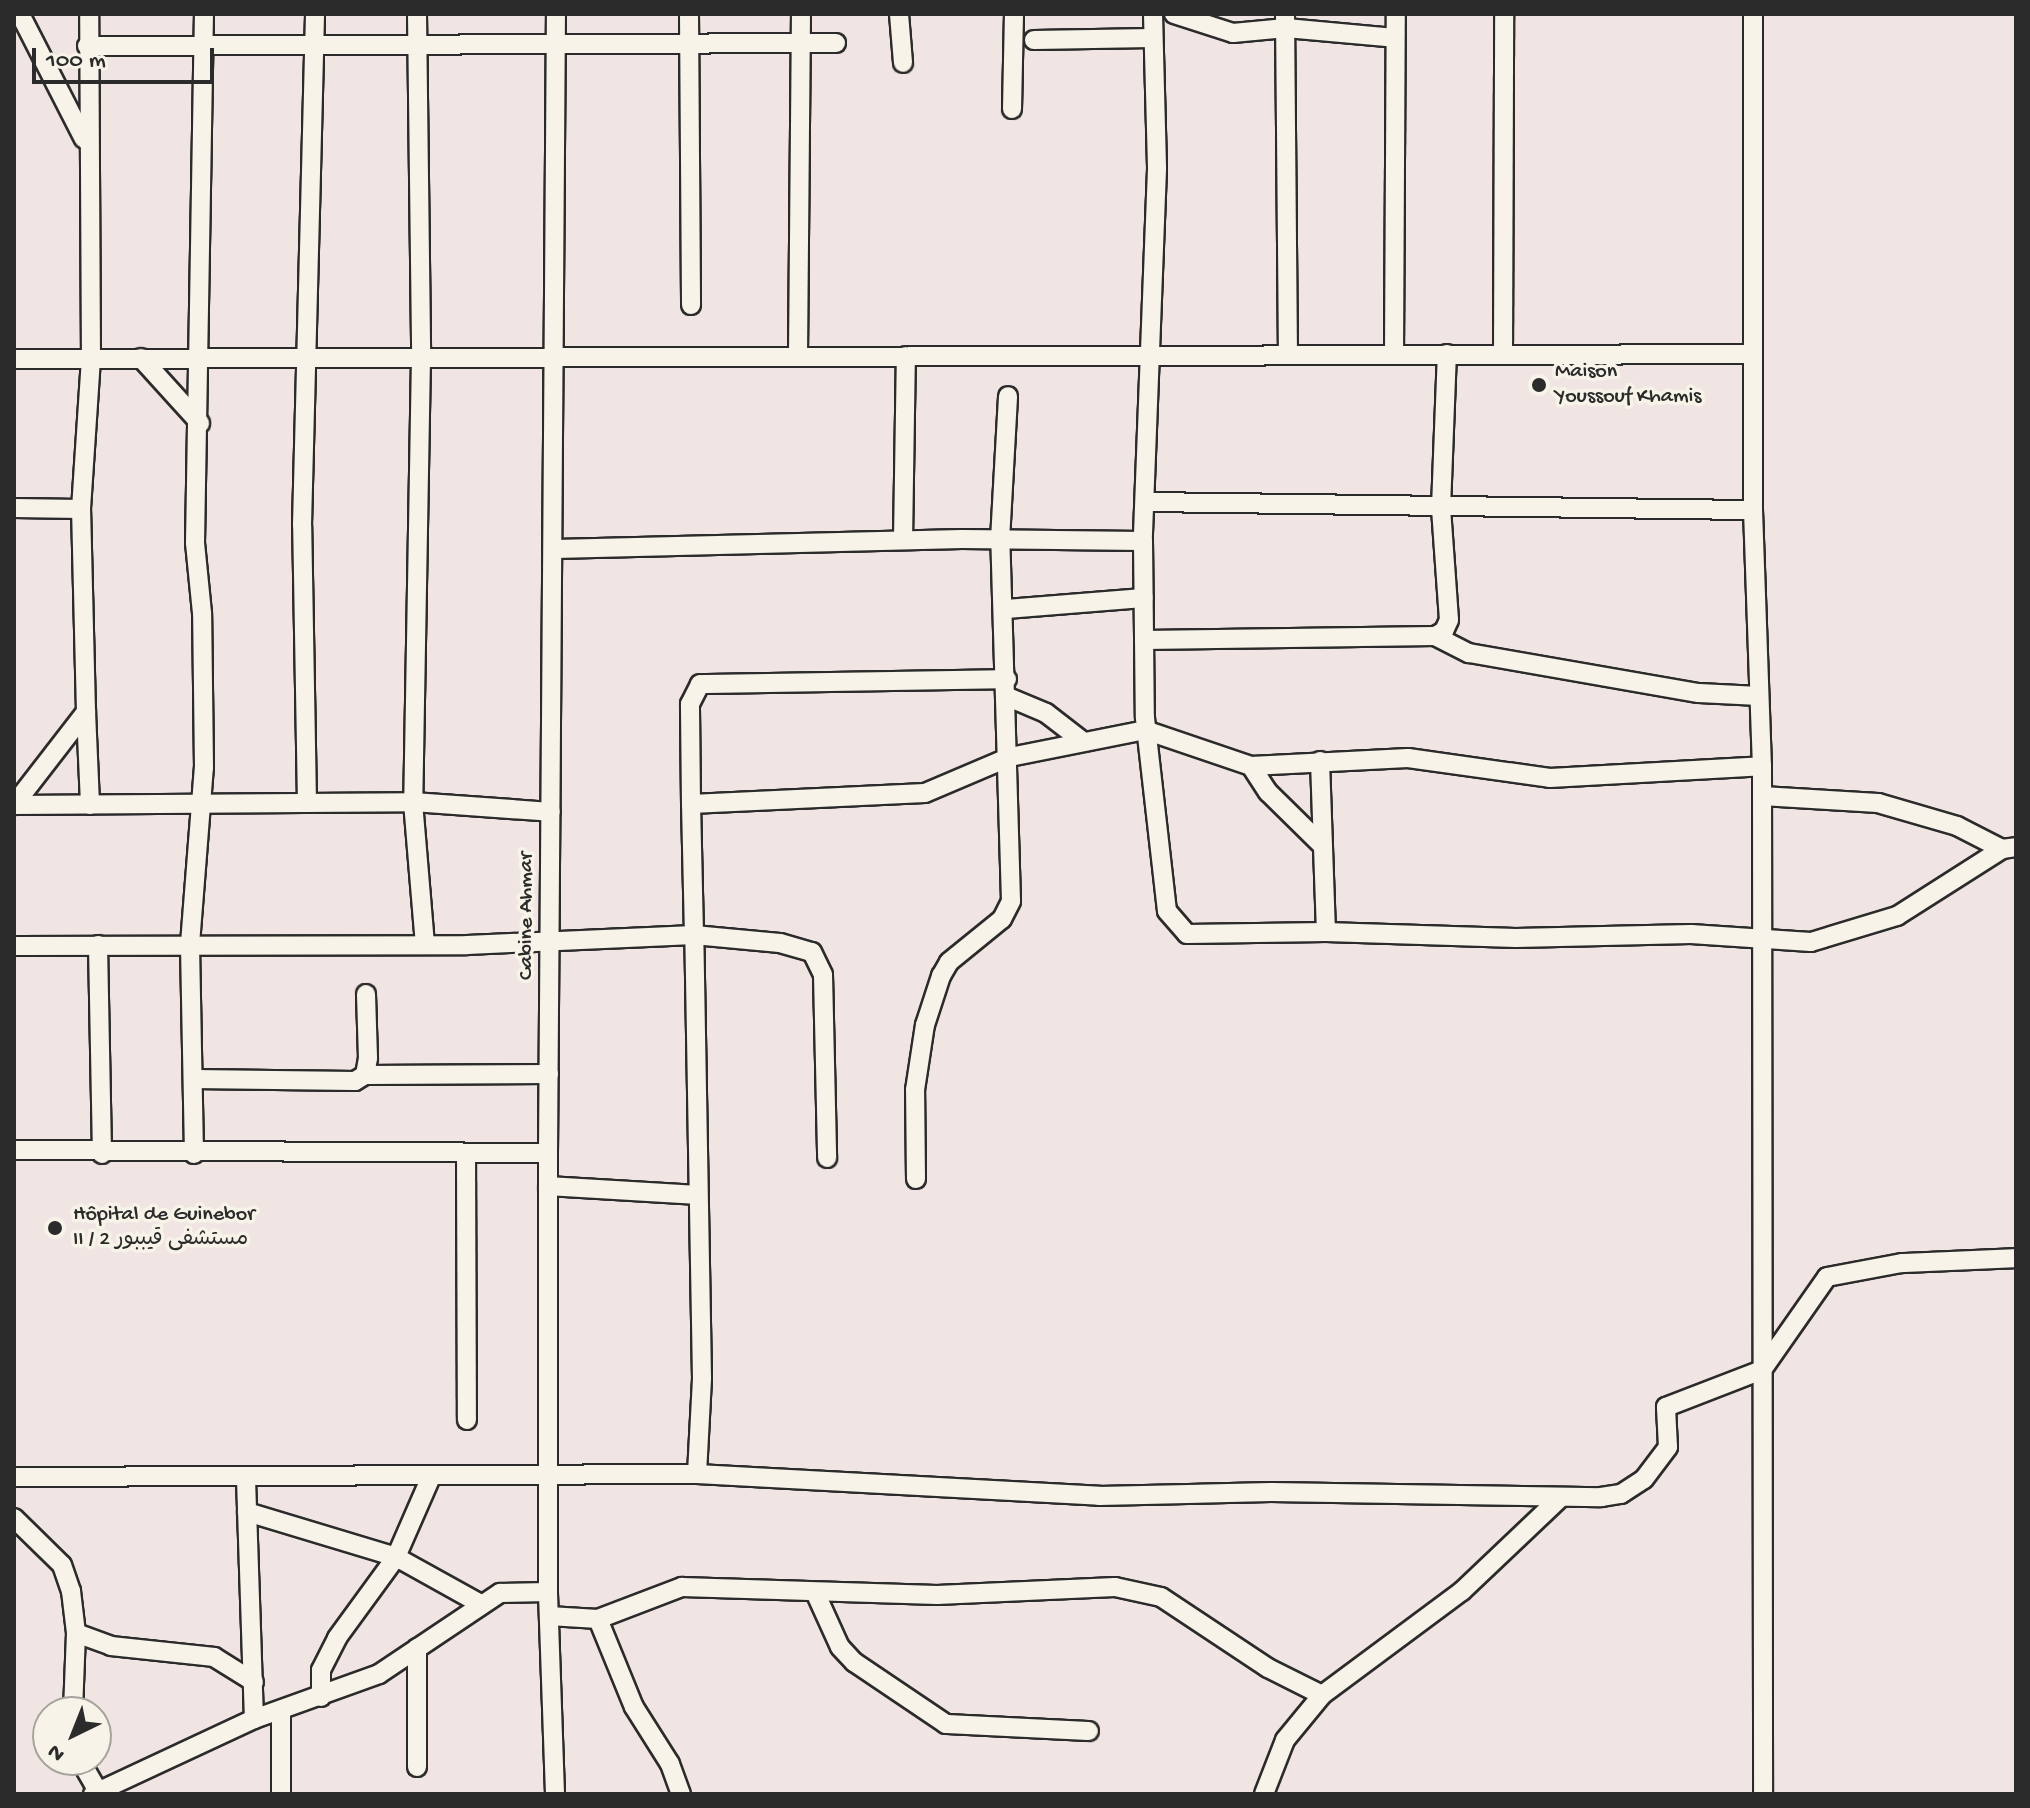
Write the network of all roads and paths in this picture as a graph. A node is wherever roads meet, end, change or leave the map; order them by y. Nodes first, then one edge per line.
1 (20, 14) edge
2 (89, 14) edge
3 (204, 14) edge
4 (315, 14) edge
5 (417, 14) edge
6 (556, 14) edge
7 (689, 14) edge
8 (801, 14) edge
9 (899, 14) edge
10 (1153, 14) edge
11 (1174, 14) edge
12 (1396, 14) edge
13 (1504, 14) edge
14 (1753, 14) edge
15 (1011, 15) edge
16 (1286, 21) edge
17 (1152, 38) junction
18 (1395, 38) junction
19 (689, 40) junction
20 (1034, 40) dead end
21 (418, 41) junction
22 (802, 41) junction
23 (316, 43) junction
24 (836, 43) dead end
25 (87, 46) junction
26 (204, 47) junction
27 (556, 47) junction
28 (903, 63) dead end
29 (1012, 109) dead end
30 (91, 161) junction
31 (691, 305) dead end
32 (1503, 353) junction
33 (1288, 354) junction
34 (1394, 354) junction
35 (1447, 354) junction
36 (1753, 354) junction
37 (1151, 355) junction
38 (798, 356) junction
39 (906, 356) junction
40 (421, 357) junction
41 (551, 357) junction
42 (141, 358) junction
43 (202, 358) junction
44 (309, 358) junction
45 (14, 359) edge
46 (91, 359) junction
47 (1008, 396) dead end
48 (200, 423) junction
49 (1146, 502) junction
50 (14, 508) edge
51 (1441, 508) junction
52 (81, 509) junction
53 (1753, 510) junction
54 (903, 540) junction
55 (1000, 540) junction
56 (1143, 541) junction
57 (555, 549) junction
58 (1144, 598) junction
59 (1006, 609) dead end
60 (1435, 636) junction
61 (1144, 640) junction
62 (1007, 688) junction
63 (1759, 696) junction
64 (86, 712) junction
65 (1145, 730) junction
66 (1081, 740) junction
67 (1010, 757) junction
68 (1320, 761) junction
69 (1251, 766) junction
70 (1762, 766) junction
71 (1762, 796) junction
72 (413, 802) junction
73 (307, 803) junction
74 (691, 804) junction
75 (90, 805) junction
76 (201, 805) junction
77 (551, 812) junction
78 (1323, 846) junction
79 (2009, 848) edge
80 (1326, 932) junction
81 (694, 935) junction
82 (1762, 936) junction
83 (553, 939) junction
84 (190, 944) junction
85 (425, 944) junction
86 (98, 945) junction
87 (14, 946) edge
88 (366, 994) dead end
89 (549, 1074) junction
90 (365, 1075) junction
91 (193, 1079) junction
92 (14, 1150) edge
93 (466, 1153) junction
94 (548, 1153) junction
95 (102, 1154) junction
96 (194, 1154) junction
97 (827, 1158) dead end
98 (916, 1179) dead end
99 (548, 1186) junction
100 (698, 1195) junction
101 (2016, 1258) edge
102 (1762, 1370) junction
103 (467, 1420) dead end
104 (697, 1474) junction
105 (549, 1476) junction
106 (14, 1477) edge
107 (246, 1479) junction
108 (430, 1479) junction
109 (1560, 1498) junction
110 (247, 1512) junction
111 (14, 1518) edge
112 (396, 1557) junction
113 (548, 1592) junction
114 (815, 1592) junction
115 (479, 1603) junction
116 (549, 1616) junction
117 (598, 1619) junction
118 (76, 1633) junction
119 (417, 1648) junction
120 (254, 1682) junction
121 (1322, 1695) junction
122 (74, 1696) edge
123 (321, 1697) junction
124 (281, 1711) junction
125 (254, 1719) junction
126 (1089, 1731) dead end
127 (417, 1767) dead end
128 (96, 1793) edge
129 (281, 1794) edge
130 (555, 1794) edge
131 (681, 1794) edge
132 (1264, 1794) edge
133 (1763, 1794) edge

1 - 30 street
2 - 25 street
3 - 26 street
4 - 23 street
5 - 21 street
6 - 27 street, Cabine Ahmar
7 - 19 street
8 - 22 street
9 - 28 street
10 - 17 street
11 - 16 street
12 - 18 street
13 - 32 street
14 - 36 street
15 - 29 street
16 - 18 street
16 - 33 street
17 - 20 street
17 - 37 street
18 - 34 street
19 - 22 street
19 - 27 street
19 - 31 street
21 - 23 street
21 - 27 street
21 - 40 street
22 - 24 street
22 - 38 street
23 - 26 street
23 - 44 street
25 - 26 street
25 - 30 street
26 - 43 street
27 - 41 street, Cabine Ahmar
30 - 46 street
32 - 35 street
32 - 36 street
33 - 34 street
33 - 37 street
34 - 35 street
35 - 51 street
36 - 53 street
37 - 39 street
37 - 49 street
38 - 39 street
38 - 41 street
39 - 54 street
40 - 41 street
40 - 44 street
40 - 72 street
41 - 57 street, Cabine Ahmar
42 - 43 street
42 - 46 street
42 - 48 street
43 - 44 street
43 - 48 street
44 - 73 street
45 - 46 street
46 - 52 street
47 - 55 street
48 - 76 street
49 - 51 street
49 - 56 street
50 - 52 street
51 - 53 street
51 - 60 street
52 - 64 street
53 - 63 street
54 - 55 street
54 - 57 street
55 - 56 street
55 - 62 street
56 - 58 street
57 - 77 street, Cabine Ahmar
58 - 59 street
58 - 61 street
60 - 61 street
60 - 63 street
61 - 65 street
62 - 66 street
62 - 67 street
62 - 74 street
63 - 70 street
64 - 75 street
64 - 75 street
65 - 66 street
65 - 69 street
65 - 80 street
66 - 67 street
67 - 74 street
67 - 98 street
68 - 69 street
68 - 70 street
68 - 78 street
69 - 78 street
70 - 71 street
71 - 79 street
71 - 82 street
72 - 73 street
72 - 77 street
72 - 85 street
73 - 76 street
74 - 81 street
75 - 76 street
76 - 84 street
77 - 83 street, Cabine Ahmar
78 - 80 street
79 - 82 street
80 - 82 street
81 - 83 street
81 - 97 street
81 - 100 street
82 - 102 street
83 - 85 street
83 - 89 street, Cabine Ahmar
84 - 85 street
84 - 86 street
84 - 91 street
86 - 87 street
86 - 95 street
88 - 90 street
89 - 90 street
89 - 94 street, Cabine Ahmar
90 - 91 street
91 - 96 street
92 - 95 street
93 - 94 street
93 - 96 street
93 - 103 street
94 - 99 street, Cabine Ahmar
95 - 96 street
99 - 100 street
99 - 105 street, Cabine Ahmar
100 - 104 street
101 - 102 street
102 - 109 street
102 - 133 street
104 - 105 street
104 - 109 street
105 - 108 street
105 - 113 street, Cabine Ahmar
106 - 107 street
107 - 108 street
107 - 110 street
108 - 112 street
109 - 121 street
110 - 112 street
110 - 120 street
111 - 118 street
112 - 115 street
112 - 123 street
113 - 115 street
113 - 116 street, Cabine Ahmar
114 - 117 street
114 - 121 street
114 - 126 street
115 - 119 street
116 - 117 street
116 - 130 street, Cabine Ahmar
117 - 131 street
118 - 120 street
118 - 122 street
119 - 123 street
119 - 127 street
120 - 125 street
121 - 132 street
123 - 124 street
124 - 125 street
124 - 129 street
125 - 128 street

